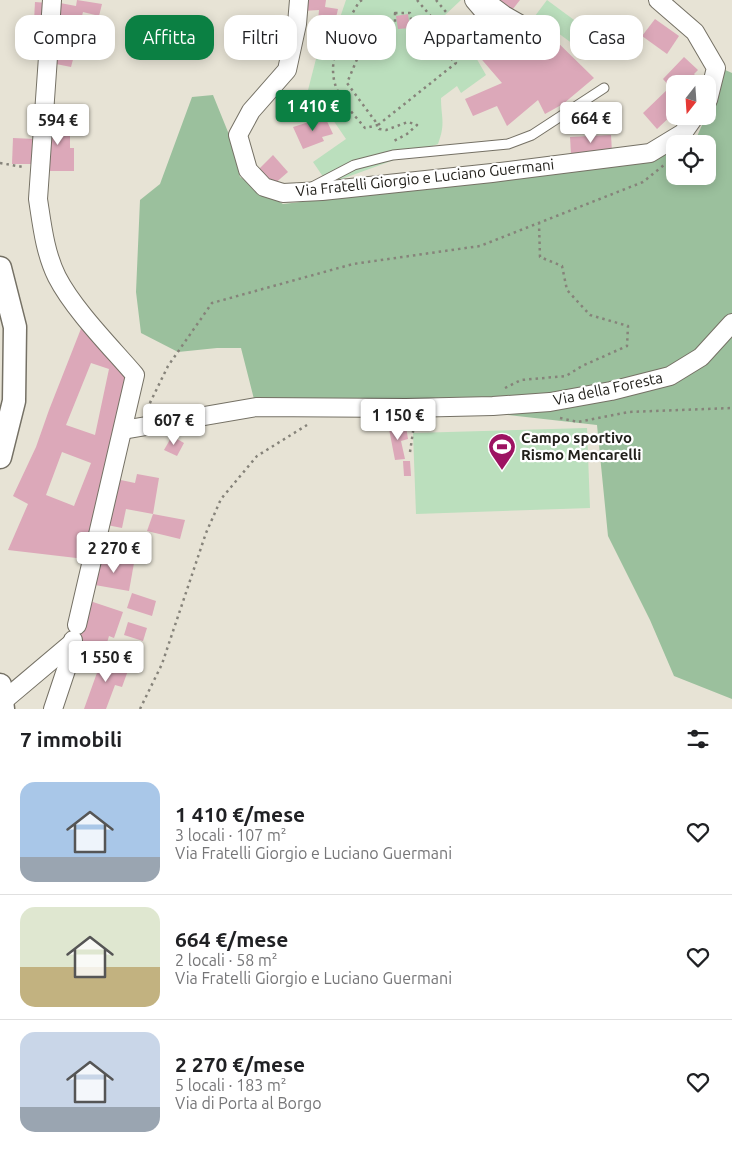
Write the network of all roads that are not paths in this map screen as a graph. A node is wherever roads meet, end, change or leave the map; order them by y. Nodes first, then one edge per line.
1 (299, 0) edge
2 (474, 0) edge
3 (484, 0) edge
4 (658, 0) edge
5 (54, 2) edge
6 (487, 15) edge
7 (504, 15) edge
8 (714, 75) edge
9 (604, 88) dead end
10 (689, 125) edge
11 (304, 192) junction
12 (0, 268) edge
13 (732, 323) edge
14 (130, 429) junction
15 (0, 457) edge
16 (75, 634) junction
17 (2, 699) edge
18 (53, 709) edge

1 - 11 street, Via Fratelli Giorgio e Luciano Guermani
2 - 6 street
3 - 7 street
4 - 8 street
5 - 14 street
9 - 11 lane
10 - 11 street, Via Fratelli Giorgio e Luciano Guermani
12 - 15 street
13 - 14 street, Via della Foresta
14 - 16 street
16 - 17 street
16 - 18 street

